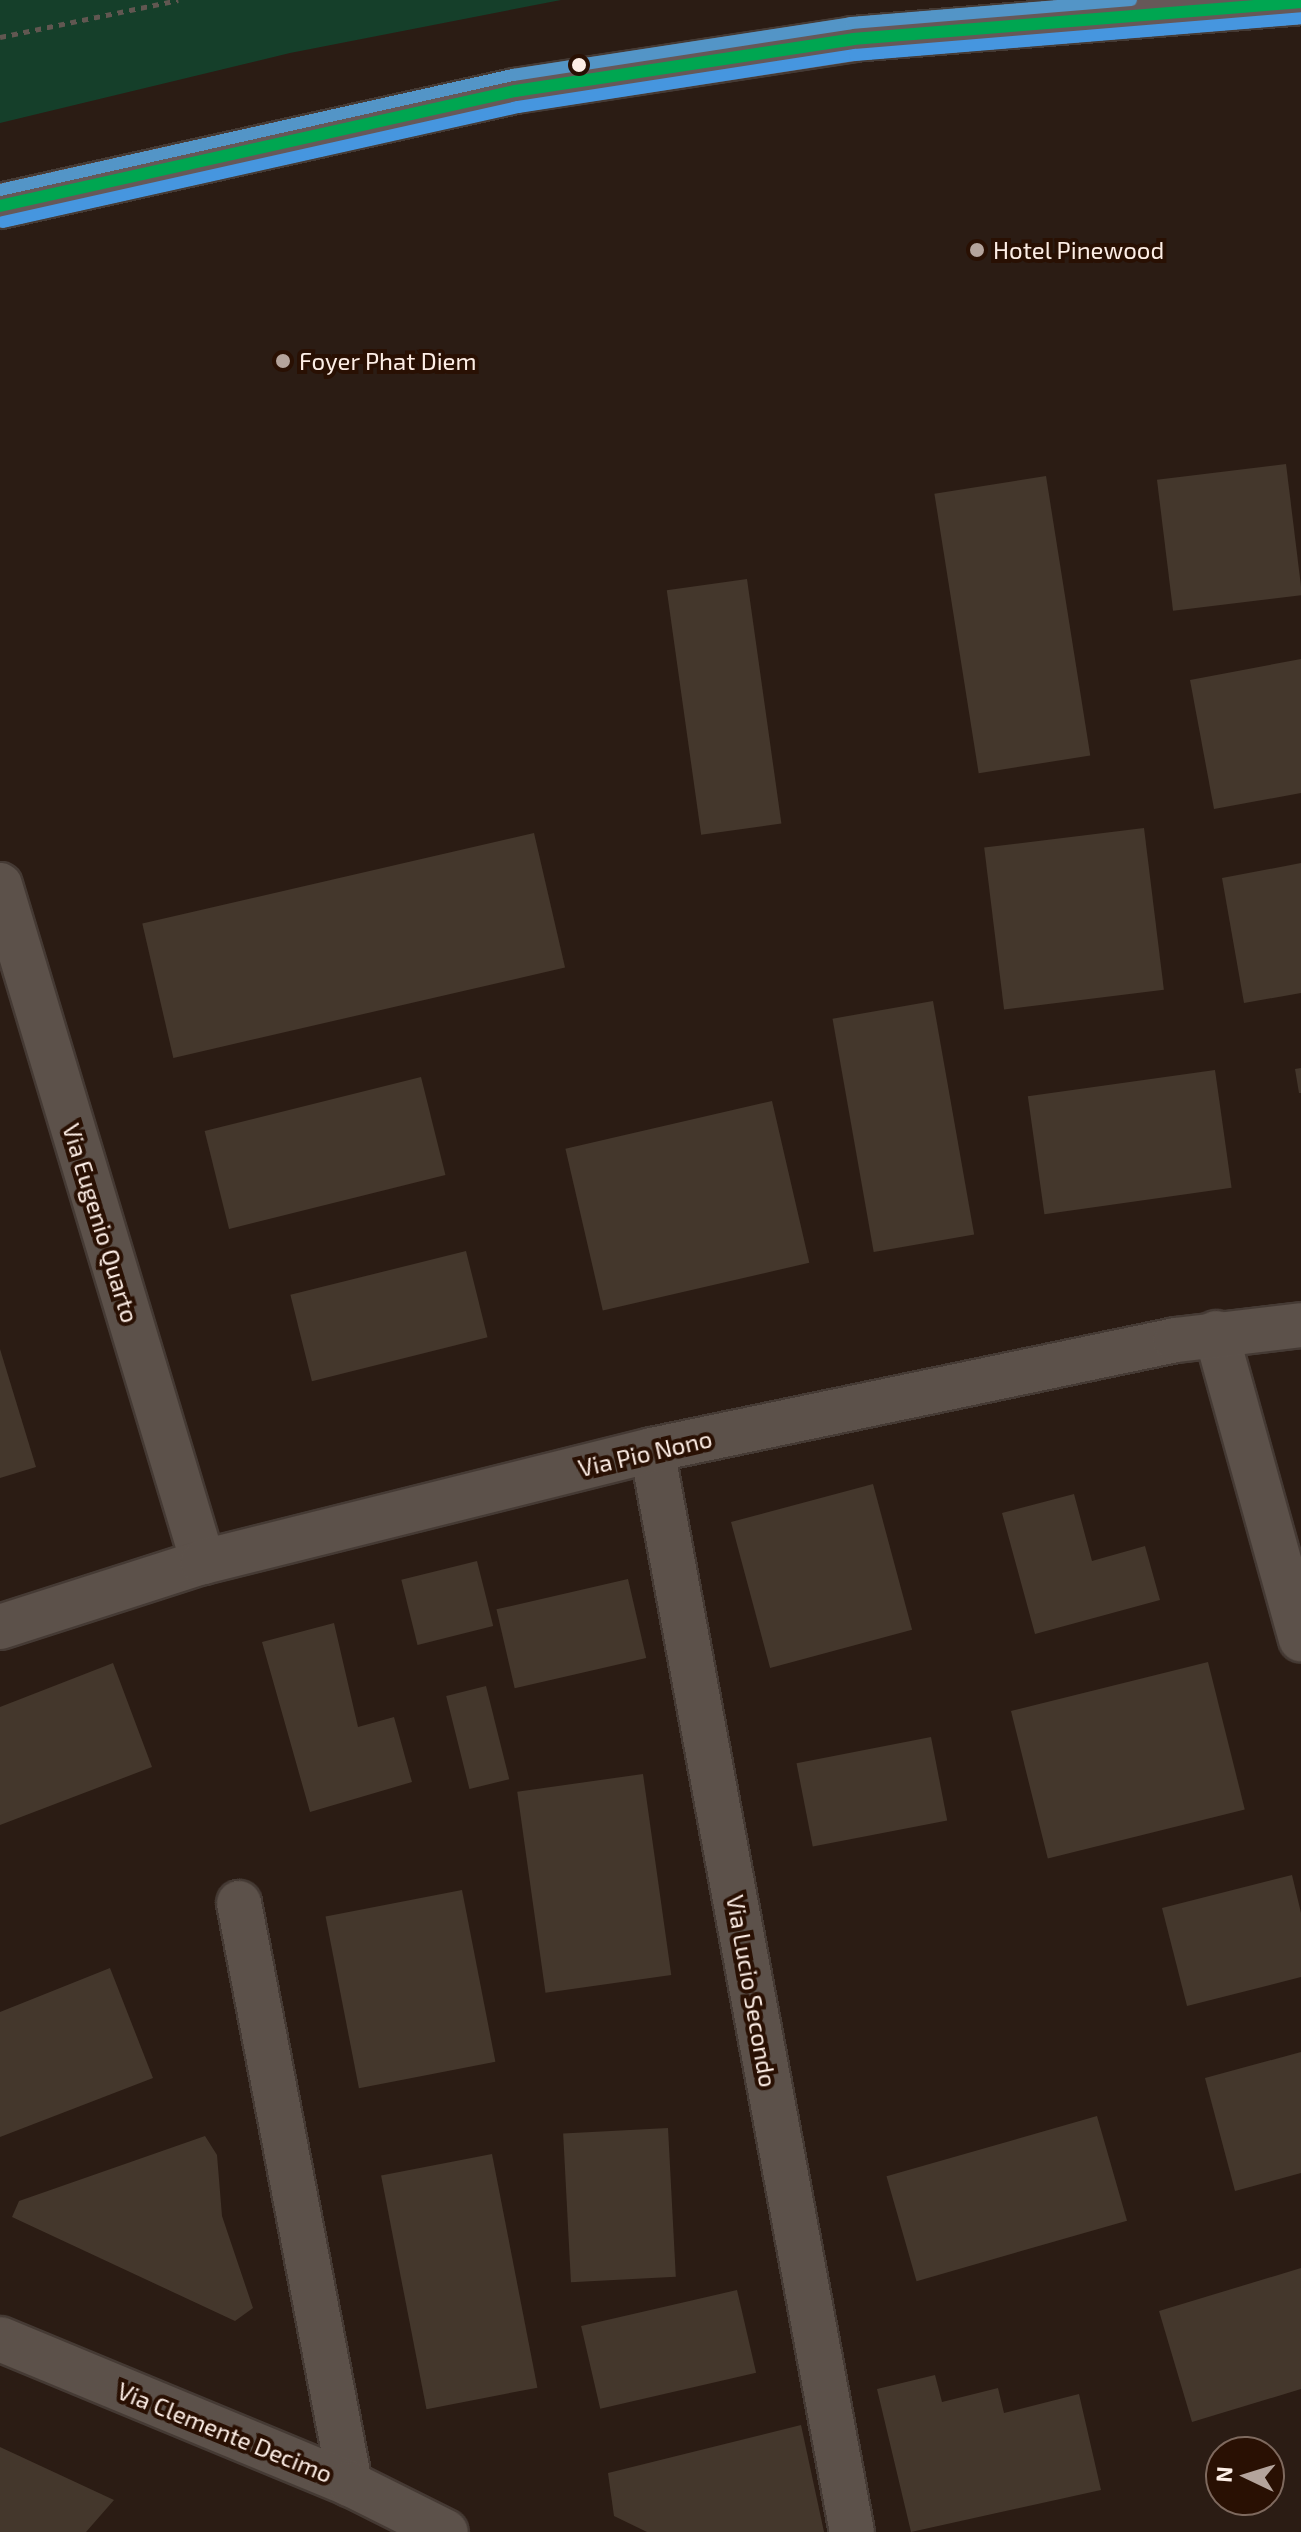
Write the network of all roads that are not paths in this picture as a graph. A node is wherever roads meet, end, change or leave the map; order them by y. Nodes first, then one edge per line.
1 (1301, 2) edge
2 (0, 206) edge
3 (0, 885) edge
4 (1301, 1325) edge
5 (1216, 1333) junction
6 (652, 1450) junction
7 (203, 1562) junction
8 (0, 1627) edge
9 (1301, 1639) edge
10 (239, 1903) dead end
11 (0, 2339) edge
12 (350, 2484) junction
13 (446, 2532) edge
14 (852, 2532) edge

1 - 2 main road
3 - 7 street, Via Eugenio Quarto
4 - 5 street, Via Pio Nono
5 - 6 street, Via Pio Nono
5 - 9 street
6 - 7 street, Via Pio Nono
6 - 14 street, Via Lucio Secondo
7 - 8 street, Via Pio Nono
10 - 12 street
11 - 12 street, Via Clemente Decimo
12 - 13 street, Via Clemente Decimo

